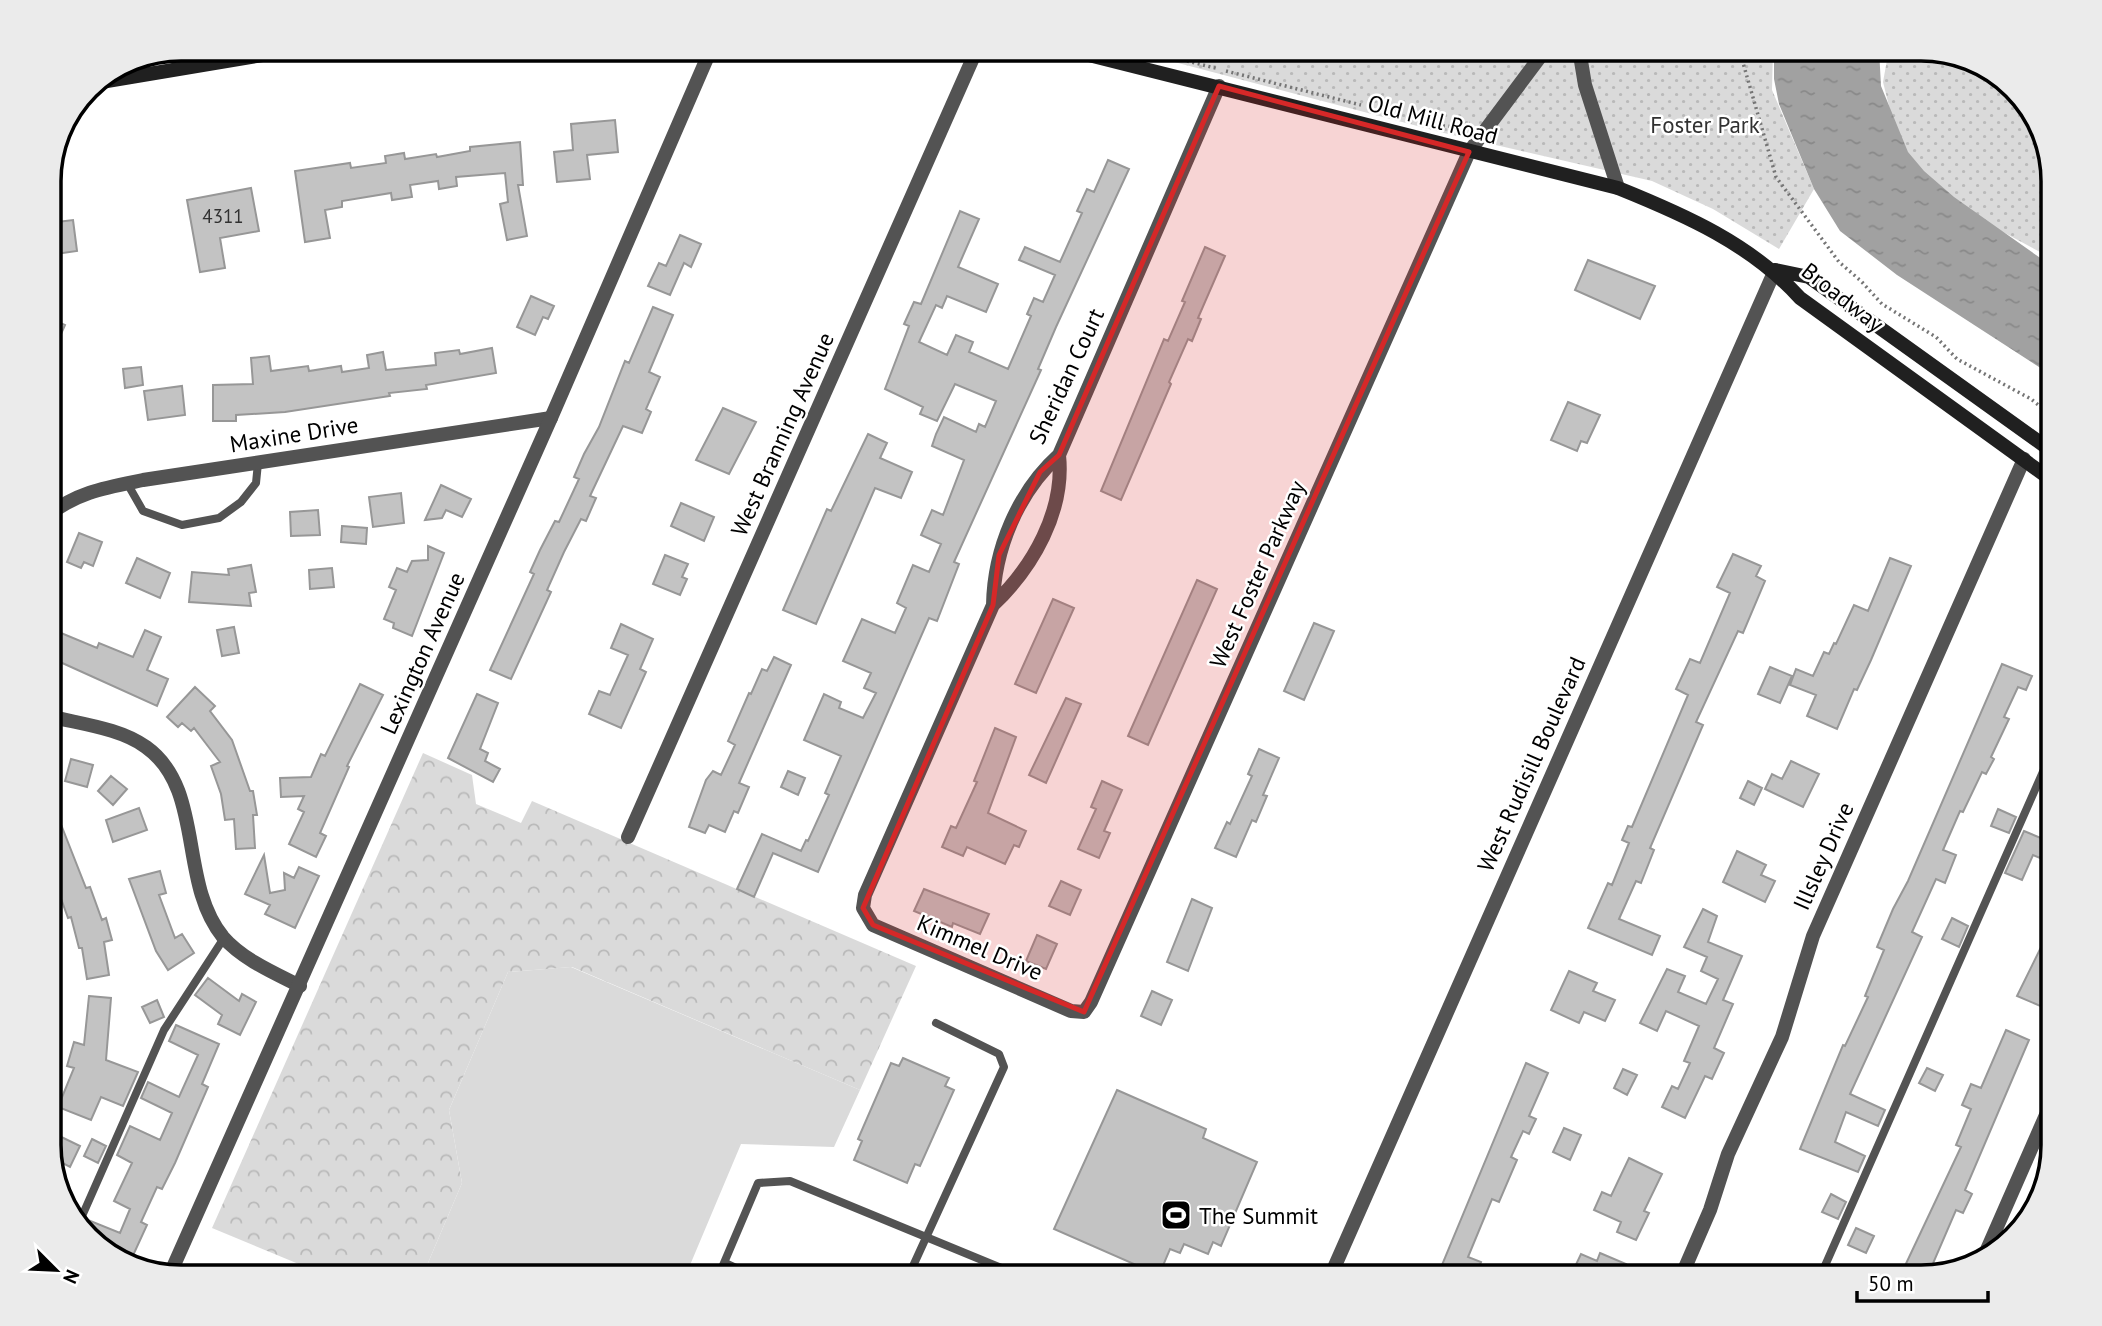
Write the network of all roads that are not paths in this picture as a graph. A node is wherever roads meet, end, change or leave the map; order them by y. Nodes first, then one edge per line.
1 (227, 61) edge
2 (706, 61) edge
3 (972, 61) edge
4 (1115, 61) edge
5 (1537, 61) edge
6 (1581, 61) edge
7 (121, 79) edge
8 (1219, 86) junction
9 (1469, 152) junction
10 (1618, 188) junction
11 (1775, 270) junction
12 (551, 418) junction
13 (2041, 443) edge
14 (1059, 455) junction
15 (2024, 460) junction
16 (258, 463) junction
17 (2041, 472) edge
18 (127, 484) junction
19 (62, 505) edge
20 (993, 605) junction
21 (62, 720) edge
22 (2041, 776) edge
23 (628, 837) dead end
24 (864, 913) joint
25 (224, 938) junction
26 (300, 986) junction
27 (1084, 1012) joint
28 (936, 1023) dead end
29 (2041, 1126) edge
30 (83, 1213) edge
31 (926, 1239) junction
32 (1990, 1243) edge
33 (724, 1263) joint
34 (174, 1264) edge
35 (729, 1265) edge
36 (914, 1265) edge
37 (992, 1265) edge
38 (1334, 1265) edge
39 (1686, 1265) edge
40 (1825, 1265) edge

1 - 7 main road
2 - 12 street, Lexington Avenue
3 - 23 street, West Branning Avenue
4 - 8 main road, Old Mill Road
5 - 9 street, West Foster Parkway
6 - 10 street
8 - 9 main road, Old Mill Road
8 - 14 street, Sheridan Court
9 - 10 main road, Old Mill Road
9 - 27 street, West Foster Parkway
10 - 11 main road, Old Mill Road
11 - 13 main road, Broadway
11 - 15 main road, Broadway
11 - 38 street, West Rudisill Boulevard
12 - 16 street, Maxine Drive
12 - 26 street, Lexington Avenue
14 - 20 street, Sheridan Court
14 - 20 street
15 - 17 main road, Broadway
15 - 39 street, Illsley Drive
16 - 18 street, Maxine Drive
16 - 18 lane
18 - 19 street, Maxine Drive
20 - 24 street, Sheridan Court
21 - 25 street
22 - 40 lane
24 - 27 street, Kimmel Drive
25 - 26 street
25 - 30 lane
26 - 34 street, Lexington Avenue
28 - 31 lane
29 - 32 street
31 - 33 lane
31 - 36 lane
31 - 37 lane
33 - 35 lane

